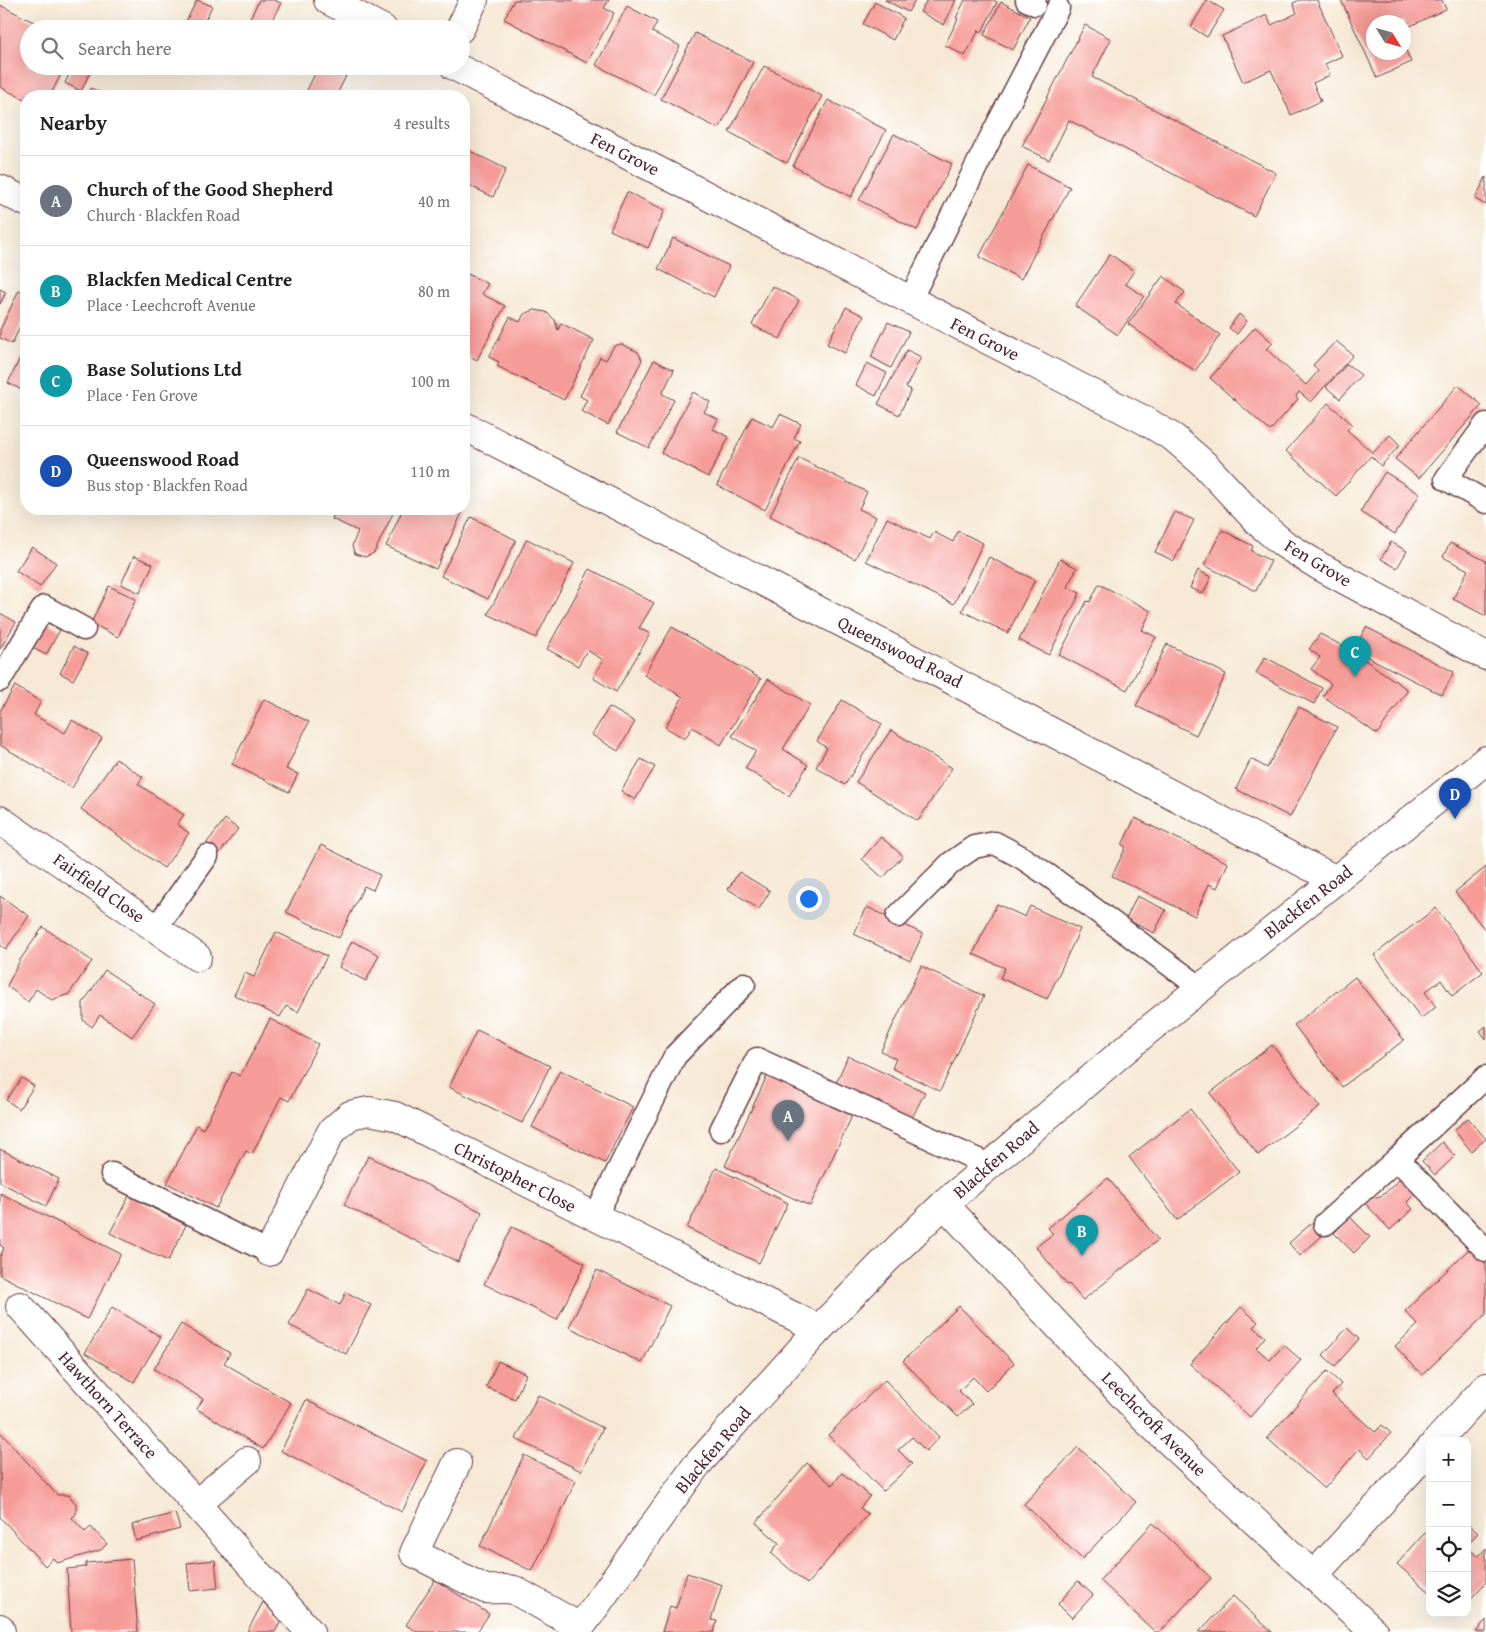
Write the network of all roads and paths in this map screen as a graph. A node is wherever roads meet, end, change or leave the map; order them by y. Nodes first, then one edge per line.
1 (328, 0) edge
2 (474, 0) edge
3 (1058, 8) dead end
4 (366, 20) edge
5 (464, 20) edge
6 (470, 74) edge
7 (0, 189) edge
8 (20, 199) edge
9 (910, 300) junction
10 (1486, 424) edge
11 (470, 429) edge
12 (1486, 502) edge
13 (84, 629) dead end
14 (1486, 656) edge
15 (0, 680) edge
16 (1486, 760) edge
17 (0, 820) edge
18 (206, 856) dead end
19 (1336, 880) junction
20 (898, 916) dead end
21 (156, 928) junction
22 (197, 957) dead end
23 (744, 984) dead end
24 (1201, 988) junction
25 (1486, 1077) edge
26 (721, 1130) dead end
27 (1397, 1158) junction
28 (989, 1165) junction
29 (112, 1174) dead end
30 (944, 1204) junction
31 (595, 1217) junction
32 (1325, 1224) dead end
33 (1486, 1250) edge
34 (269, 1252) joint
35 (20, 1306) dead end
36 (819, 1329) junction
37 (1486, 1387) edge
38 (1441, 1437) edge
39 (1426, 1453) edge
40 (247, 1461) dead end
41 (457, 1463) dead end
42 (196, 1504) junction
43 (1314, 1575) junction
44 (0, 1628) edge
45 (578, 1629) edge
46 (1, 1632) edge
47 (310, 1632) edge
48 (1374, 1632) edge

1 - 4 street
2 - 5 street
3 - 9 lane
6 - 9 street, Fen Grove
7 - 8 street
9 - 14 street, Fen Grove
10 - 12 lane
11 - 19 street, Queenswood Road
13 - 15 lane
16 - 19 street, Blackfen Road
17 - 21 street, Fairfield Close
18 - 21 lane
19 - 24 street, Blackfen Road
20 - 24 lane
21 - 22 street, Fairfield Close
23 - 31 lane
24 - 28 street, Blackfen Road
25 - 27 lane
26 - 28 lane
27 - 32 lane
27 - 33 lane
28 - 30 street, Blackfen Road
29 - 34 lane
30 - 36 street, Blackfen Road
30 - 43 street, Leechcroft Avenue
31 - 34 street, Christopher Close
31 - 36 street, Christopher Close
35 - 42 street, Hawthorn Terrace
36 - 45 street, Blackfen Road
37 - 38 street
39 - 43 street
40 - 42 street
41 - 45 street
42 - 47 street, Hawthorn Terrace
43 - 48 street, Leechcroft Avenue
44 - 46 street

